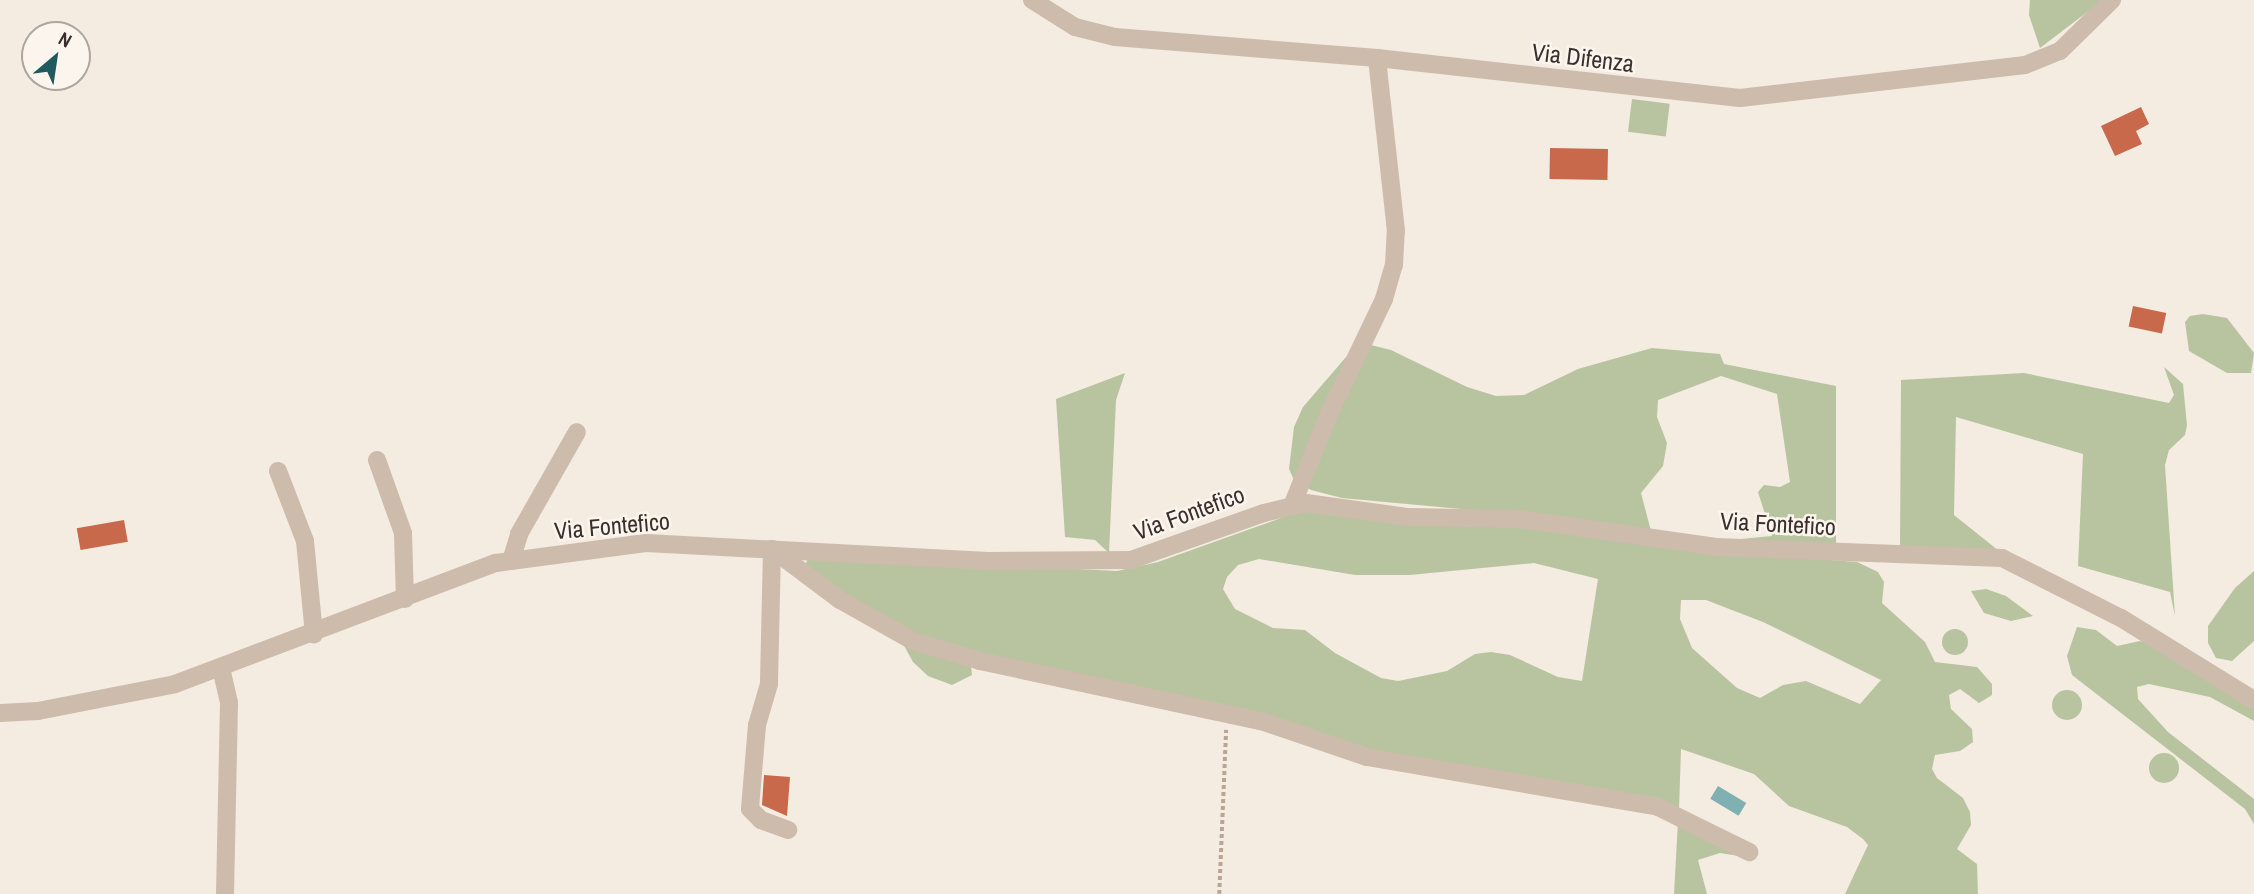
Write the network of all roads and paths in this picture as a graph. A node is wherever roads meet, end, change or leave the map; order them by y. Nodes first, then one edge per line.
1 (1032, 0) edge
2 (2112, 0) edge
3 (1377, 58) junction
4 (577, 432) dead end
5 (377, 460) dead end
6 (278, 471) dead end
7 (1292, 506) junction
8 (772, 550) junction
9 (511, 561) junction
10 (405, 599) junction
11 (314, 635) junction
12 (221, 668) junction
13 (2254, 700) edge
14 (0, 713) edge
15 (1228, 714) junction
16 (788, 830) dead end
17 (1749, 852) dead end
18 (225, 894) edge
19 (1219, 894) edge

1 - 3 street, Via Difenza
2 - 3 street, Via Difenza
3 - 7 street
4 - 9 street
5 - 10 street
6 - 11 street
7 - 8 street, Via Fontefico
7 - 13 street, Via Fontefico
8 - 9 street, Via Fontefico
8 - 15 street
8 - 16 street
9 - 10 street, Via Fontefico
10 - 11 street, Via Fontefico
11 - 12 street, Via Fontefico
12 - 14 street, Via Fontefico
12 - 18 street
15 - 17 street
15 - 19 path

